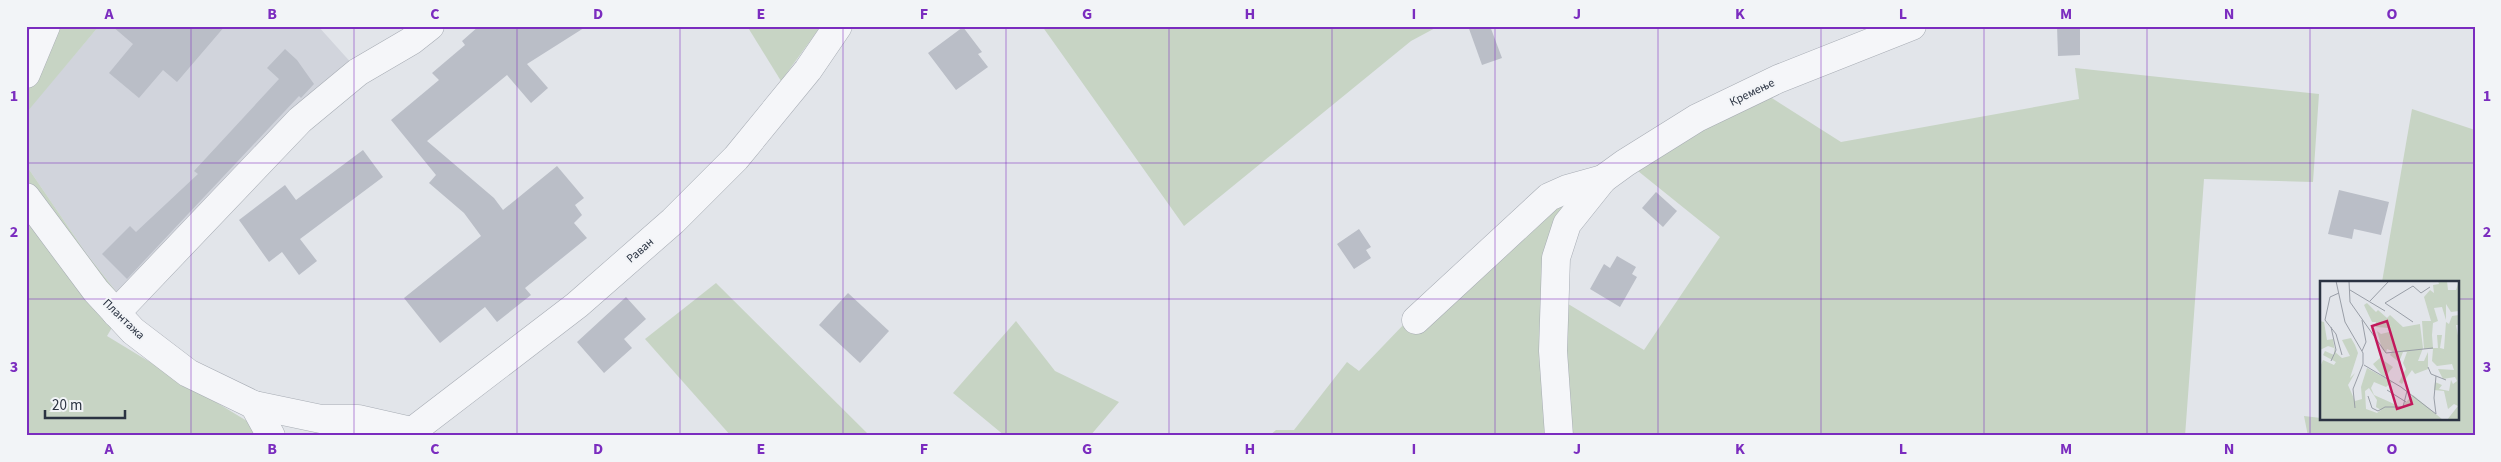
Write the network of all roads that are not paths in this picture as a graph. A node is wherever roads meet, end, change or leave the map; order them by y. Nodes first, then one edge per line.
1 (46, 26) edge
2 (430, 26) edge
3 (838, 26) edge
4 (1912, 26) edge
5 (26, 74) edge
6 (1603, 179) junction
7 (26, 197) edge
8 (116, 313) junction
9 (1416, 320) dead end
10 (254, 405) junction
11 (408, 434) edge
12 (271, 436) edge
13 (1559, 436) edge

1 - 5 street
2 - 8 street
3 - 11 street, Раван
4 - 6 street, Кремење
6 - 9 street, Кремење
6 - 13 street, Кремење
7 - 8 street, Плантажа
8 - 10 street, Плантажа
10 - 11 street, Плантажа
10 - 12 street

